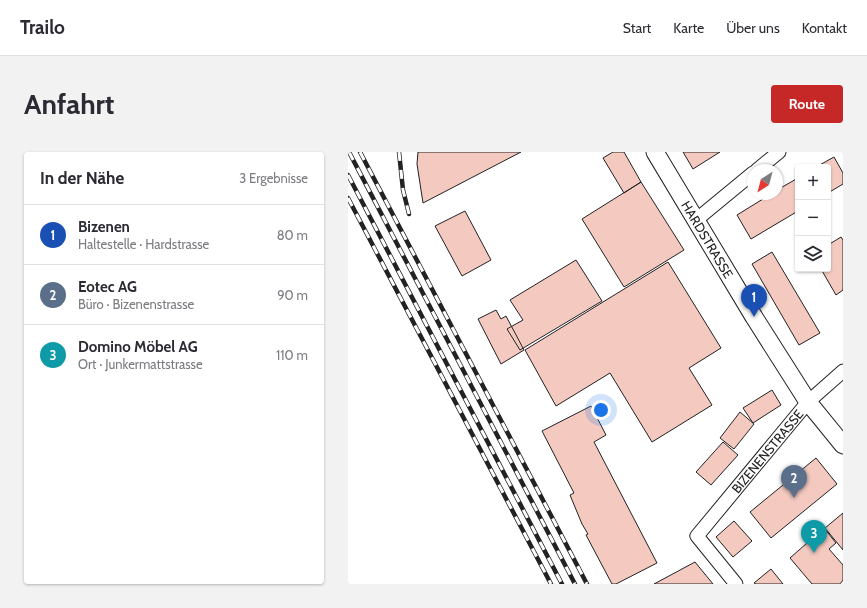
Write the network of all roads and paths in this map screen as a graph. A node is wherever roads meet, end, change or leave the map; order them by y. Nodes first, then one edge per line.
1 (655, 152) edge
2 (779, 152) edge
3 (764, 164) edge
4 (747, 178) edge
5 (696, 220) junction
6 (843, 371) edge
7 (808, 402) junction
8 (843, 445) edge
9 (736, 584) edge

1 - 5 street, HARDSTRASSE
2 - 3 street
4 - 5 street
5 - 7 street, HARDSTRASSE
6 - 7 street, BIZENENSTRASSE
7 - 8 street, HARDSTRASSE
7 - 9 street, BIZENENSTRASSE

